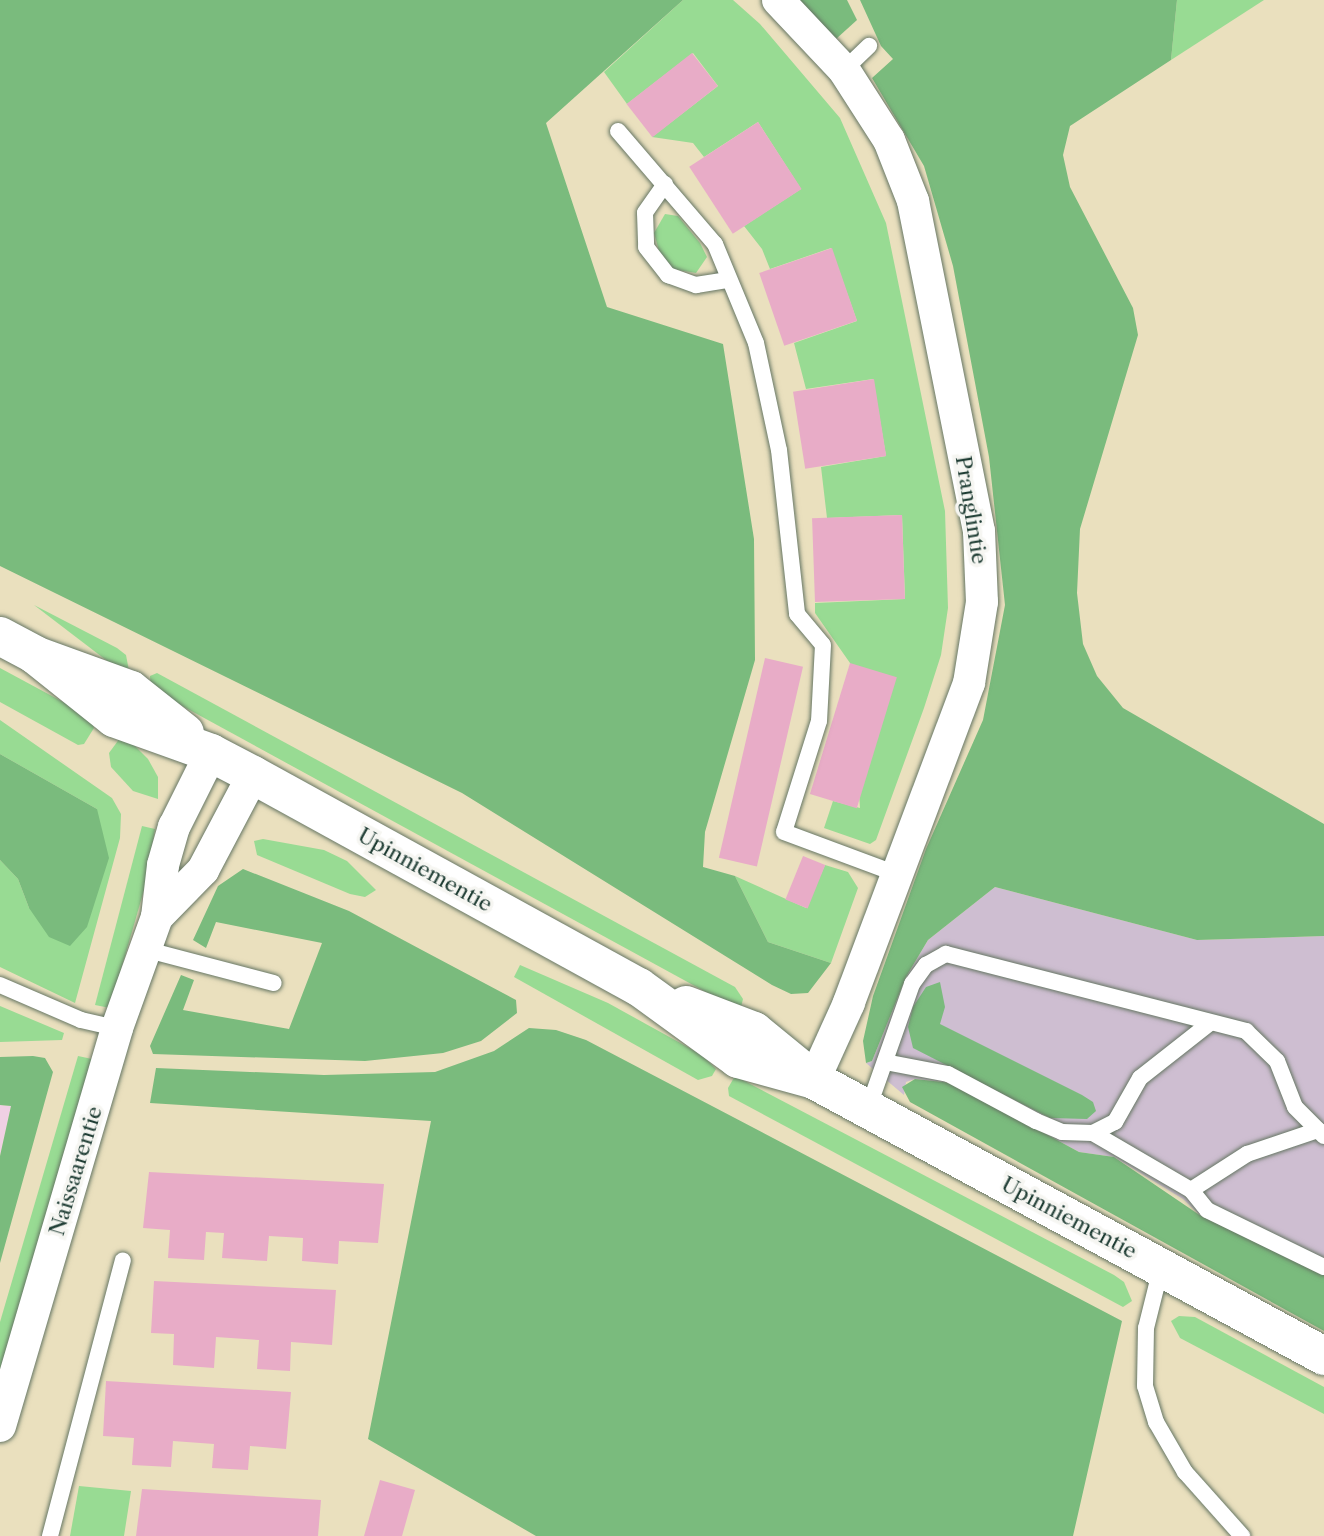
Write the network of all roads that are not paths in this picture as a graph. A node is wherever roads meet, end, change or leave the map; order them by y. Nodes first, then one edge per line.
1 (778, 0) edge
2 (869, 46) dead end
3 (844, 70) junction
4 (618, 131) dead end
5 (665, 184) junction
6 (727, 280) junction
7 (0, 636) edge
8 (211, 753) junction
9 (253, 775) junction
10 (897, 874) junction
11 (157, 917) junction
12 (144, 949) junction
13 (274, 983) dead end
14 (0, 985) edge
15 (1210, 1023) junction
16 (117, 1028) junction
17 (885, 1062) junction
18 (814, 1080) junction
19 (867, 1109) junction
20 (1093, 1133) junction
21 (1321, 1133) edge
22 (1191, 1190) junction
23 (123, 1260) dead end
24 (1324, 1266) edge
25 (1161, 1268) junction
26 (1324, 1356) edge
27 (0, 1426) edge
28 (50, 1536) edge
29 (1242, 1536) edge

1 - 3 street, Pranglintie
2 - 3 lane
3 - 10 street, Pranglintie
4 - 5 lane
5 - 6 lane
5 - 6 lane
6 - 10 lane
7 - 8 main road, Upinniementie
8 - 9 main road, Upinniementie
8 - 11 street, Naissaarentie
9 - 11 street, Naissaarentie
9 - 18 main road, Upinniementie
10 - 18 street, Pranglintie
11 - 12 street, Naissaarentie
12 - 13 lane
12 - 16 street, Naissaarentie
14 - 16 lane
15 - 17 lane
15 - 20 lane
15 - 21 lane
16 - 27 street, Naissaarentie
17 - 19 lane
17 - 20 lane
18 - 19 main road, Upinniementie
19 - 25 main road, Upinniementie
20 - 22 lane
21 - 22 lane
22 - 24 lane
23 - 28 lane
25 - 26 main road, Upinniementie
25 - 29 lane

